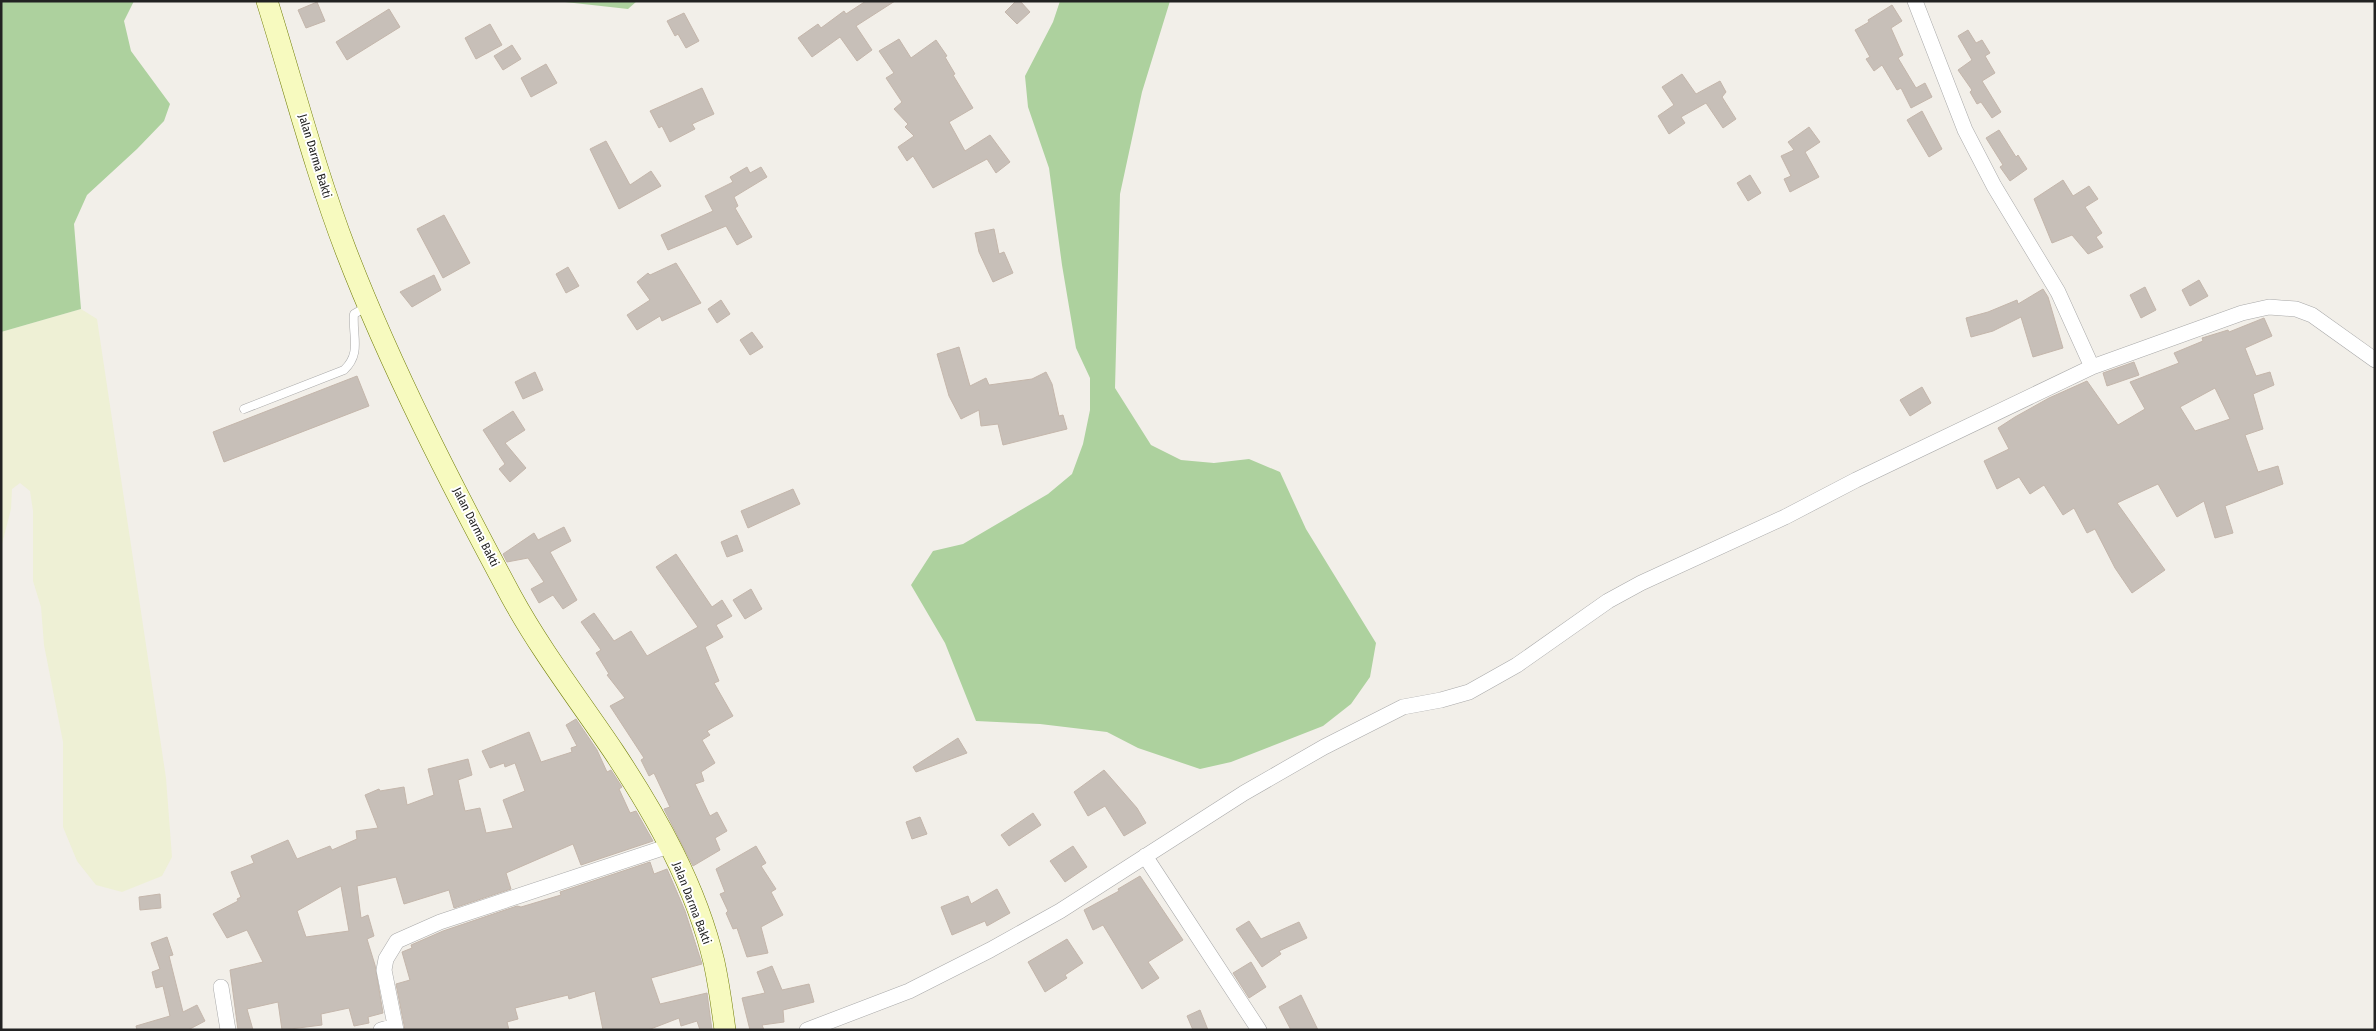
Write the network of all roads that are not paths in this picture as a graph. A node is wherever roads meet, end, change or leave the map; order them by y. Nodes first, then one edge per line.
1 (267, 1) edge
2 (1914, 1) edge
3 (368, 306) junction
4 (2375, 360) edge
5 (2092, 367) junction
6 (244, 408) dead end
7 (669, 846) junction
8 (1145, 856) junction
9 (221, 987) dead end
10 (391, 1029) edge
11 (228, 1030) edge
12 (724, 1030) edge
13 (806, 1030) edge
14 (1259, 1030) edge

1 - 3 street, Jalan Darma Bakti
2 - 5 street
3 - 6 lane
3 - 7 street, Jalan Darma Bakti
4 - 5 street
5 - 8 street
7 - 10 street
7 - 12 street, Jalan Darma Bakti
8 - 13 street
8 - 14 street
9 - 11 street

